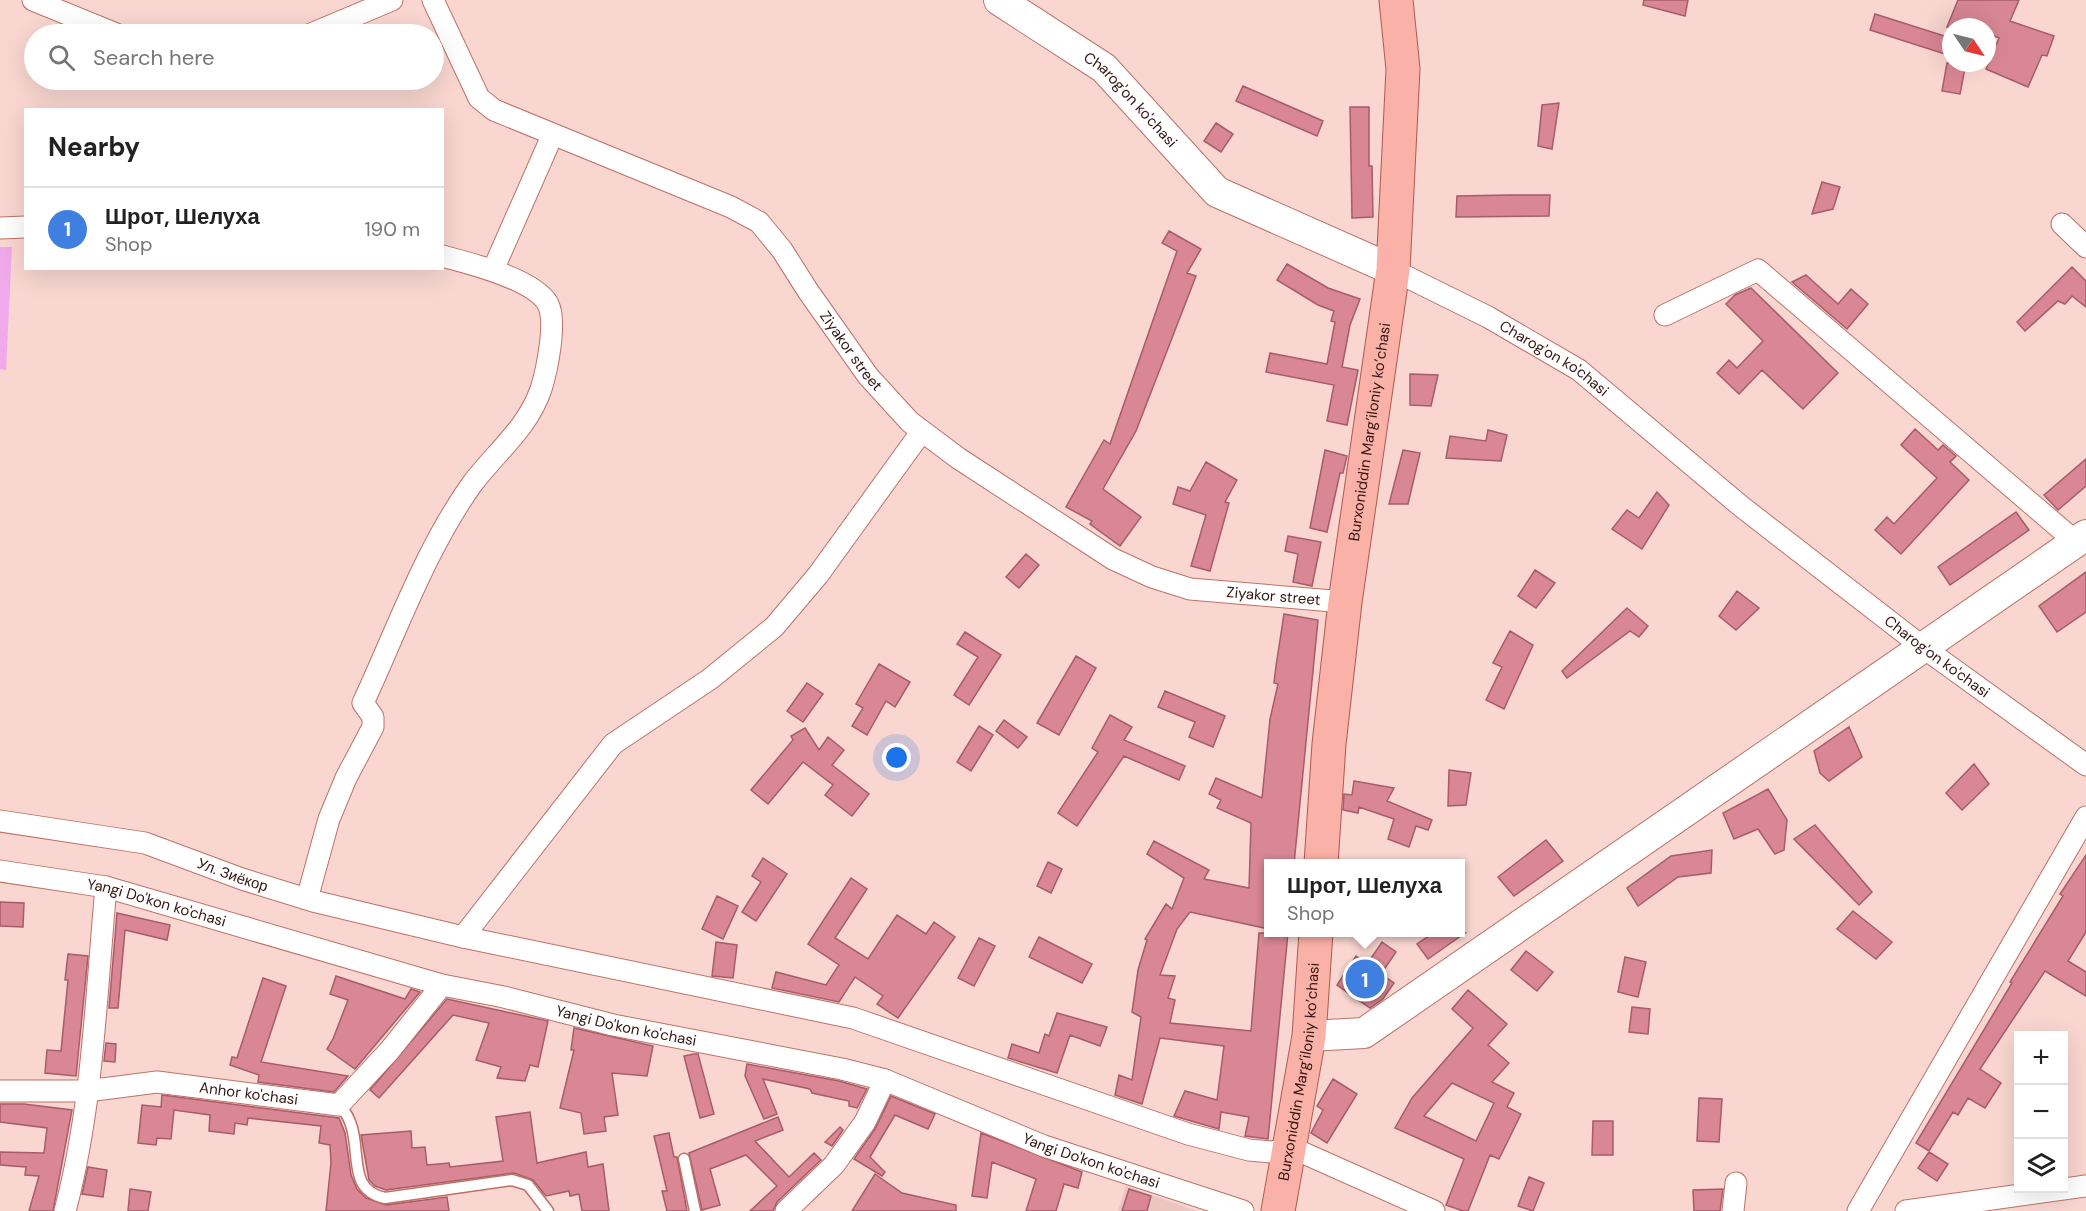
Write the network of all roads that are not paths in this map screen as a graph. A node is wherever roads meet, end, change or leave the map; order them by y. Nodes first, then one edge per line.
1 (33, 0) edge
2 (392, 0) edge
3 (433, 0) edge
4 (999, 0) edge
5 (1396, 0) edge
6 (92, 24) edge
7 (335, 24) edge
8 (552, 136) junction
9 (2062, 224) dead end
10 (24, 227) edge
11 (0, 228) edge
12 (2086, 247) edge
13 (444, 257) edge
14 (493, 270) junction
15 (1393, 270) junction
16 (1665, 315) dead end
17 (922, 431) junction
18 (2081, 539) edge
19 (1346, 602) junction
20 (1924, 648) junction
21 (2086, 765) edge
22 (2086, 818) edge
23 (0, 821) edge
24 (1321, 859) edge
25 (0, 871) edge
26 (106, 886) junction
27 (307, 899) junction
28 (463, 936) junction
29 (1316, 937) edge
30 (442, 985) junction
31 (1310, 1036) junction
32 (885, 1080) junction
33 (0, 1090) edge
34 (87, 1091) junction
35 (339, 1105) junction
36 (1290, 1147) junction
37 (684, 1159) dead end
38 (1736, 1183) dead end
39 (2086, 1186) edge
40 (65, 1211) edge
41 (548, 1211) edge
42 (695, 1211) edge
43 (786, 1211) edge
44 (1243, 1211) edge
45 (1278, 1211) edge
46 (1434, 1211) edge
47 (1734, 1211) edge
48 (1858, 1211) edge
49 (1906, 1211) edge

1 - 6 street
2 - 7 street
3 - 8 street, Ziyakor street
4 - 15 main road, Charog'on ko'chasi
5 - 15 main road, Burxoniddin Marg’iloniy ko’chasi
8 - 14 street
8 - 17 street, Ziyakor street
9 - 12 street
10 - 11 street
13 - 14 street
14 - 27 street
15 - 19 main road, Burxoniddin Marg’iloniy ko’chasi
15 - 20 street, Charog'on ko'chasi
16 - 18 street
17 - 19 street, Ziyakor street
17 - 28 street
18 - 20 main road
19 - 24 main road, Burxoniddin Marg’iloniy ko’chasi
20 - 21 street, Charog'on ko'chasi
20 - 31 main road
22 - 48 street
23 - 27 street, Ул. Зиёкор
25 - 26 street, Yangi Do'kon ko'chasi
26 - 30 street, Yangi Do'kon ko'chasi
26 - 34 street
27 - 28 street, Ул. Зиёкор
28 - 36 street, Ул. Зиёкор
29 - 31 main road, Burxoniddin Marg’iloniy ko’chasi
30 - 32 street, Yangi Do'kon ko'chasi
30 - 35 street
31 - 36 main road, Burxoniddin Marg’iloniy ko’chasi
32 - 43 street
32 - 44 street, Yangi Do'kon ko'chasi
33 - 34 street, Anhor ko'chasi
34 - 35 street, Anhor ko'chasi
34 - 40 street
35 - 41 lane
36 - 45 main road, Burxoniddin Marg’iloniy ko’chasi
36 - 46 street
37 - 42 lane
38 - 47 street
39 - 49 street

